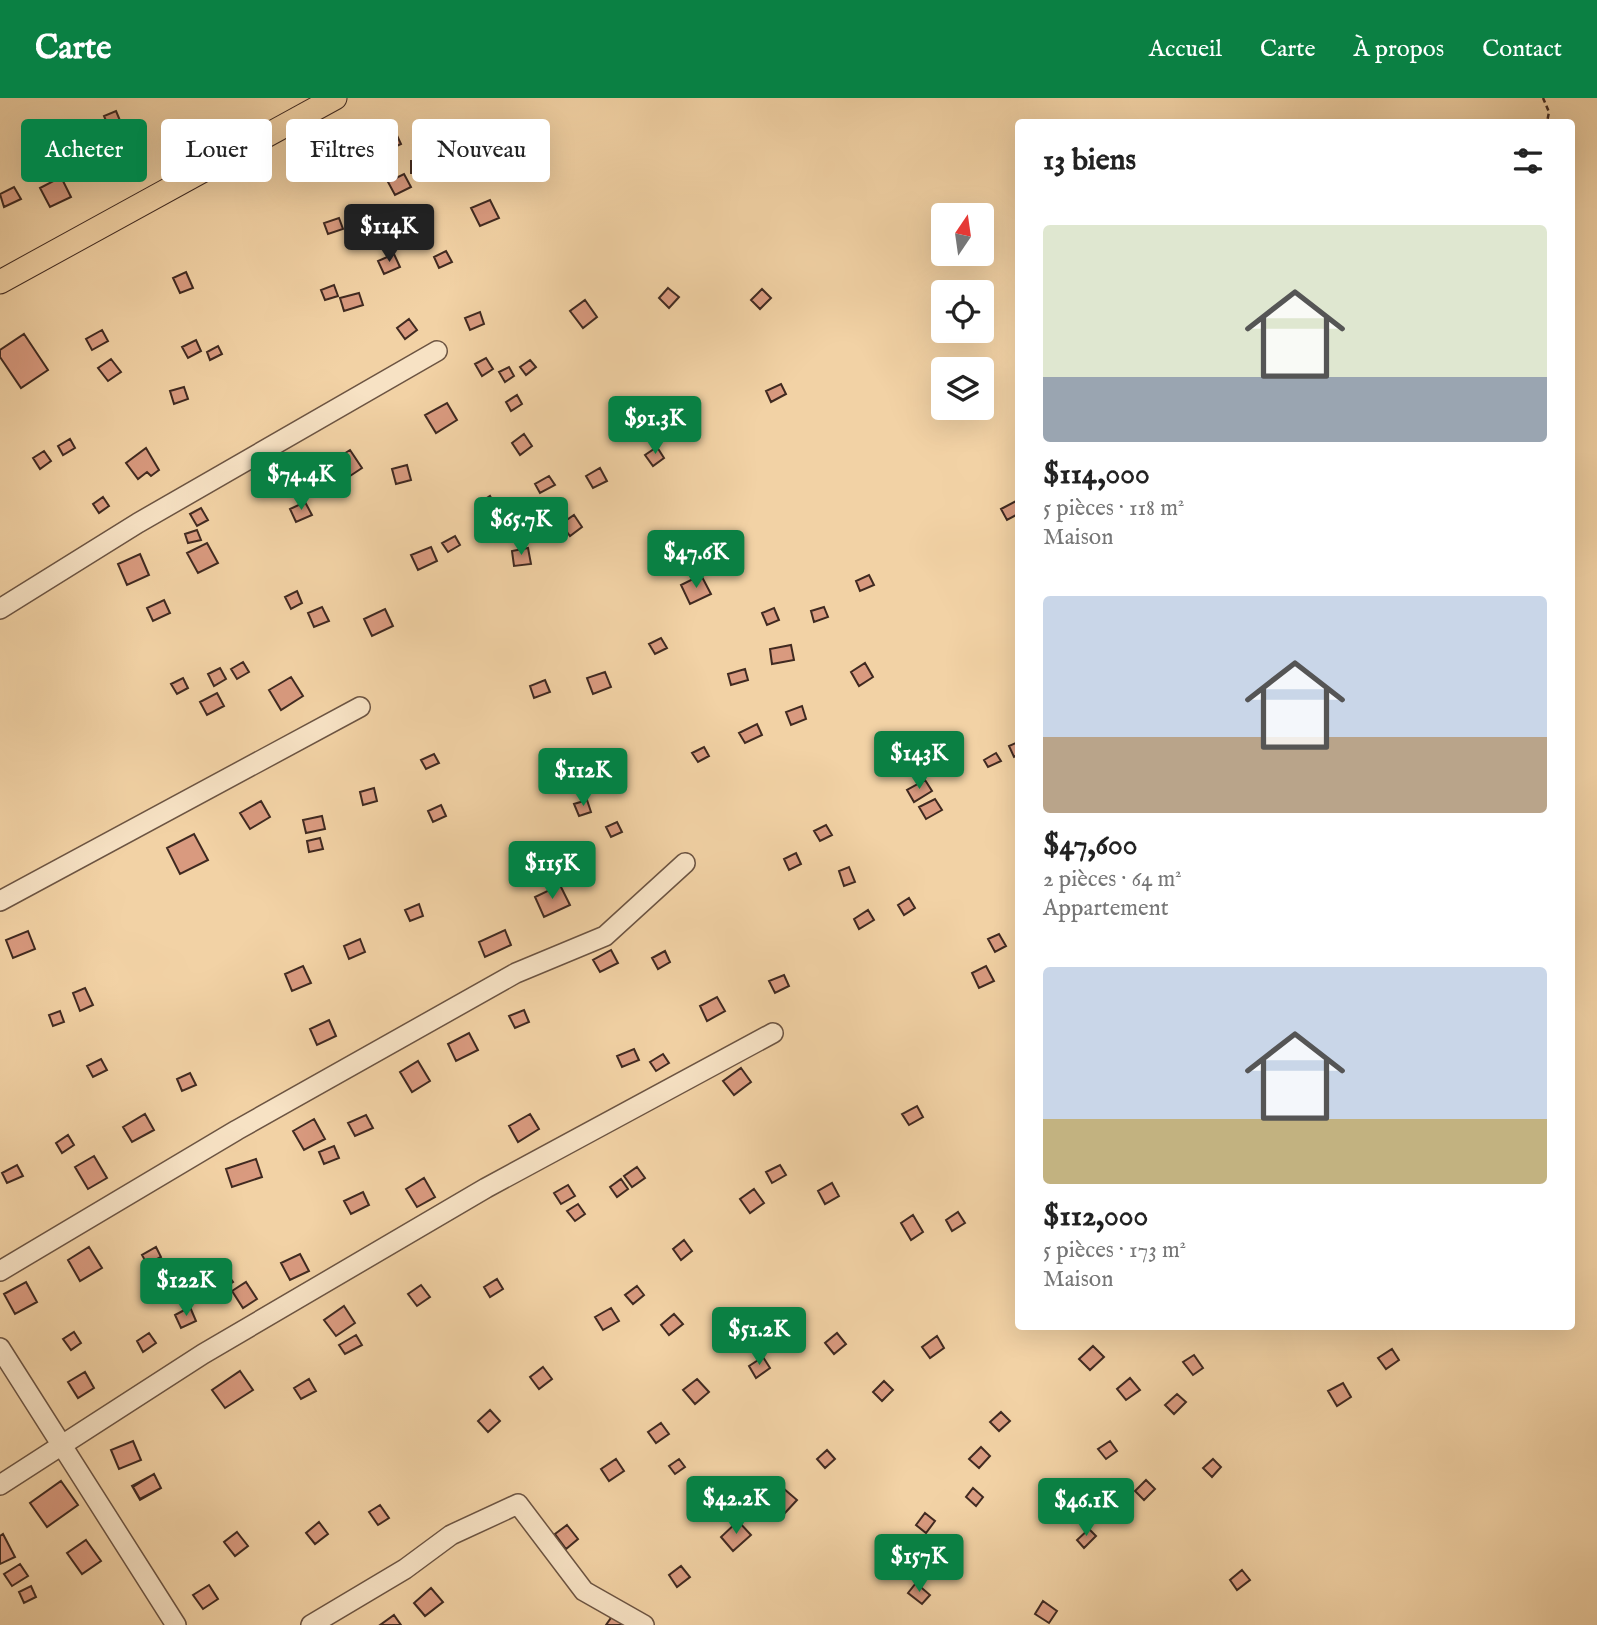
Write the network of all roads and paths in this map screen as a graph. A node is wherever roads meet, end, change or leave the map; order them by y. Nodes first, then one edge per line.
1 (335, 98) edge
2 (1543, 98) edge
3 (1548, 119) edge
4 (0, 282) edge
5 (437, 351) dead end
6 (0, 609) edge
7 (360, 706) dead end
8 (685, 863) dead end
9 (0, 901) edge
10 (773, 1033) dead end
11 (0, 1270) edge
12 (0, 1348) edge
13 (63, 1447) junction
14 (0, 1485) edge
15 (176, 1625) edge
16 (312, 1625) edge
17 (645, 1625) edge

1 - 4 main road
2 - 3 path
5 - 6 street
7 - 9 street
8 - 11 street
10 - 13 street
12 - 13 street
13 - 14 street
13 - 15 street
16 - 17 street

